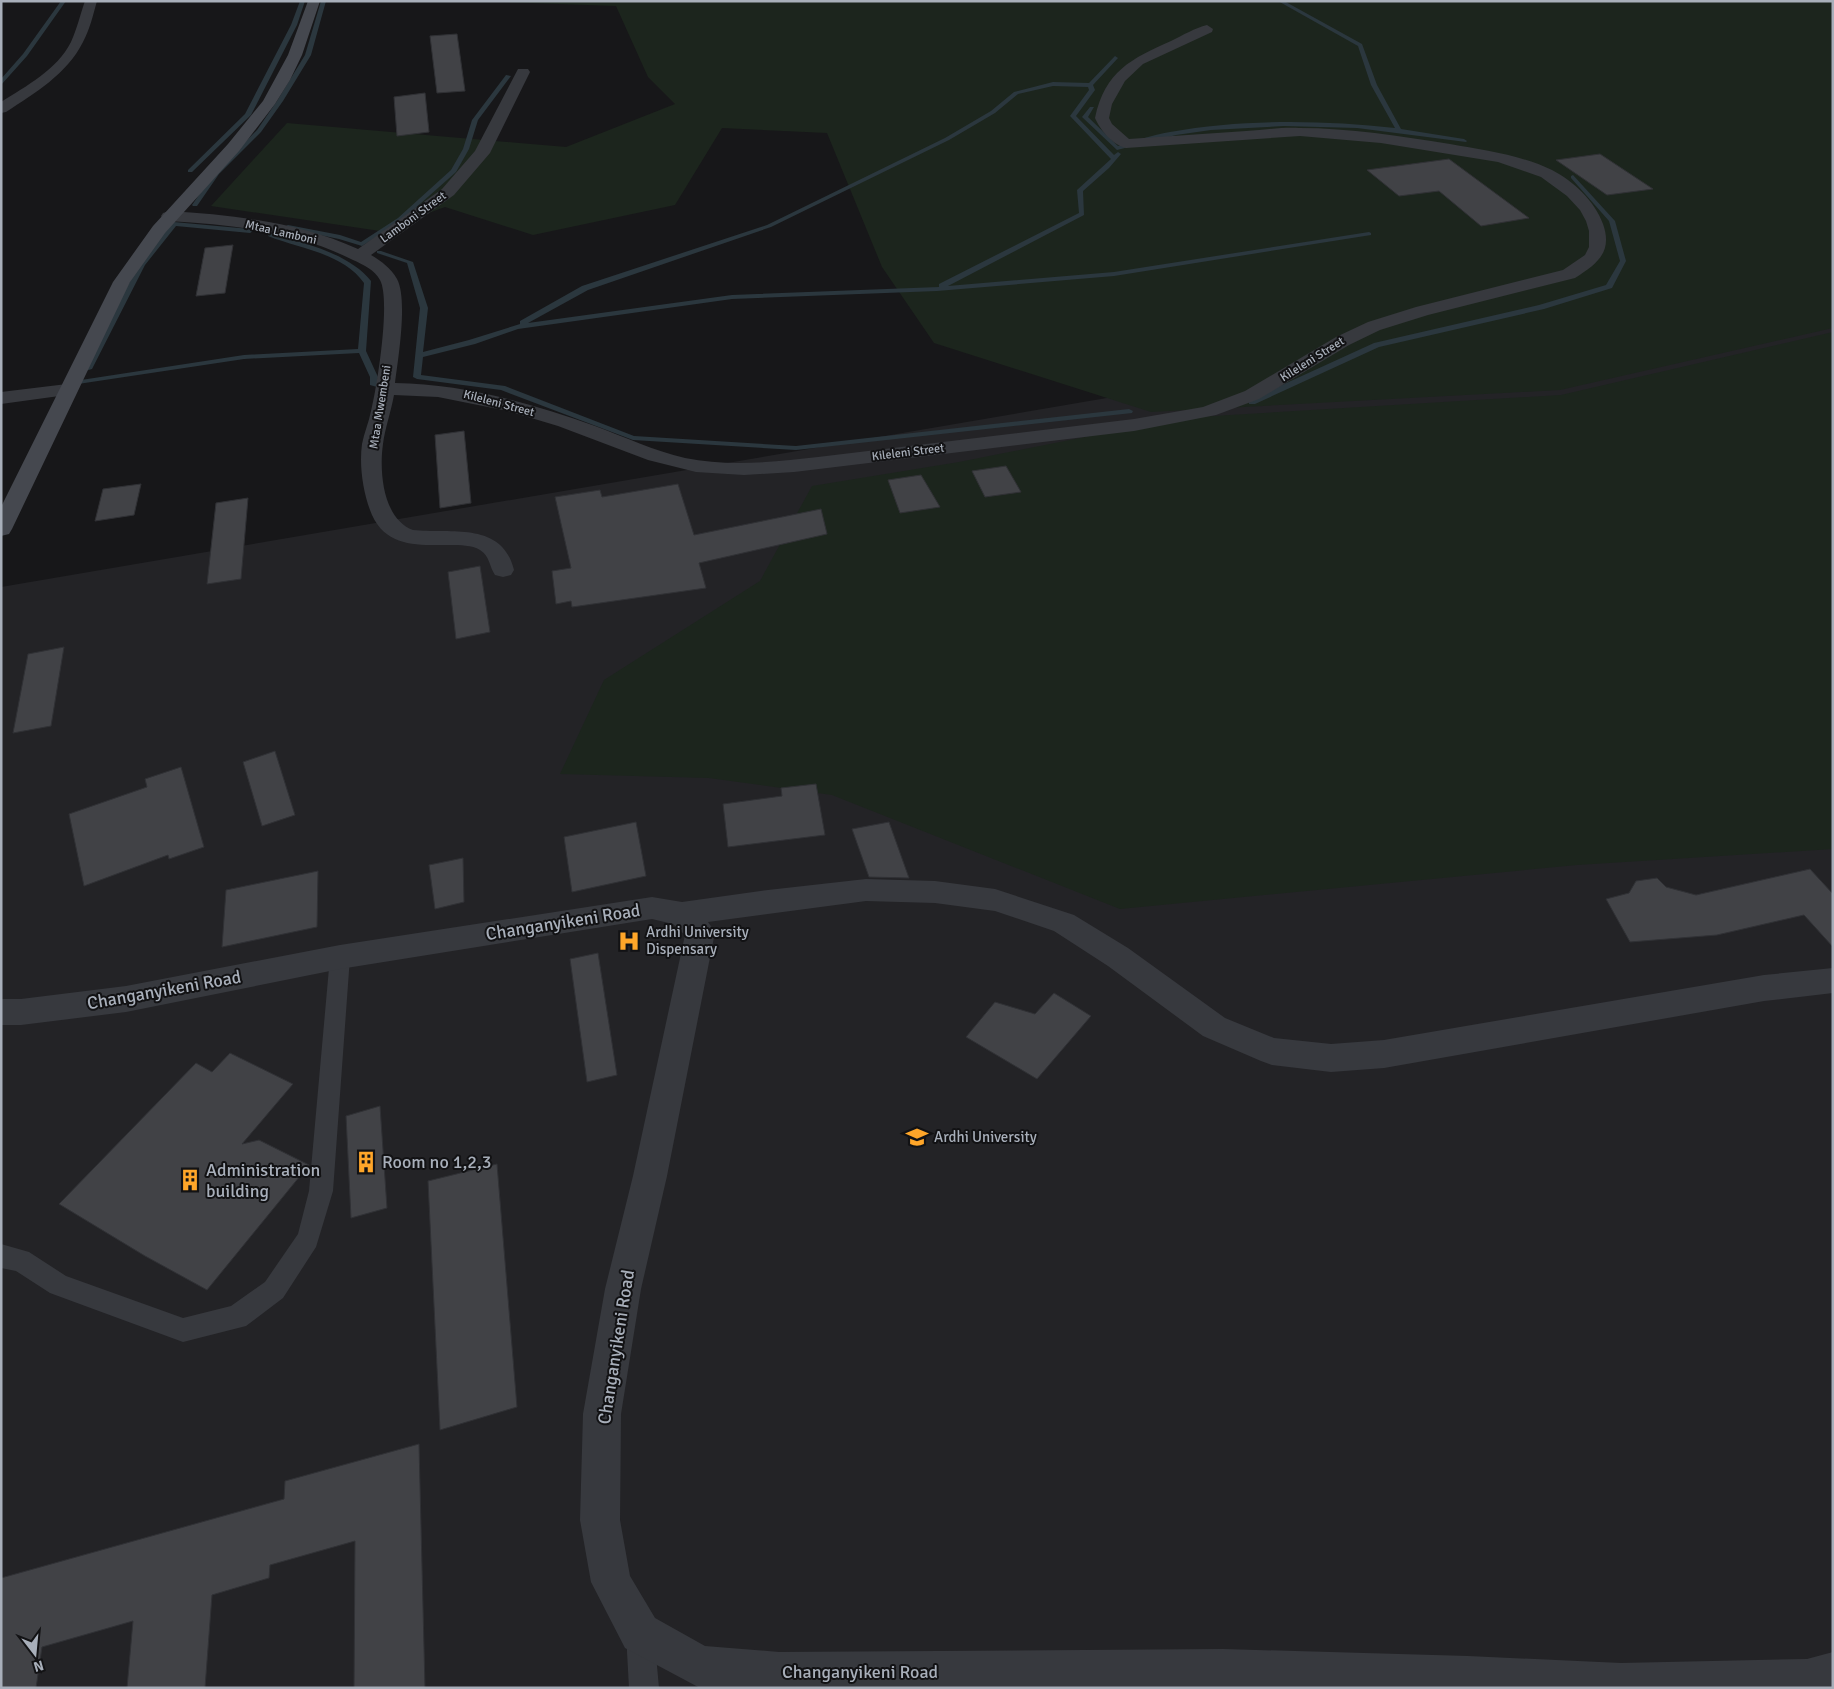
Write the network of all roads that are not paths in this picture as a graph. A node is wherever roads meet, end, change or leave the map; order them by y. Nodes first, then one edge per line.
1 (90, 1) edge
2 (314, 1) edge
3 (1207, 29) dead end
4 (523, 72) dead end
5 (1, 109) edge
6 (169, 216) junction
7 (361, 255) junction
8 (385, 389) junction
9 (67, 390) junction
10 (1, 398) edge
11 (1, 529) edge
12 (503, 570) dead end
13 (682, 914) junction
14 (340, 957) junction
15 (1833, 980) edge
16 (1, 1012) edge
17 (1, 1256) edge
18 (640, 1633) junction
19 (1817, 1680) edge
20 (644, 1688) edge

1 - 5 street
2 - 6 street
3 - 8 street, Kileleni Street
4 - 7 street, Lamboni Street
6 - 7 street, Mtaa Lamboni
6 - 9 street
7 - 8 street, Mtaa Mwembeni
8 - 12 street, Mtaa Mwembeni
9 - 10 street
9 - 11 street
13 - 14 street, Changanyikeni Road
13 - 15 street
13 - 18 street, Changanyikeni Road
14 - 16 street, Changanyikeni Road
14 - 17 lane
18 - 19 street, Changanyikeni Road
18 - 20 lane

